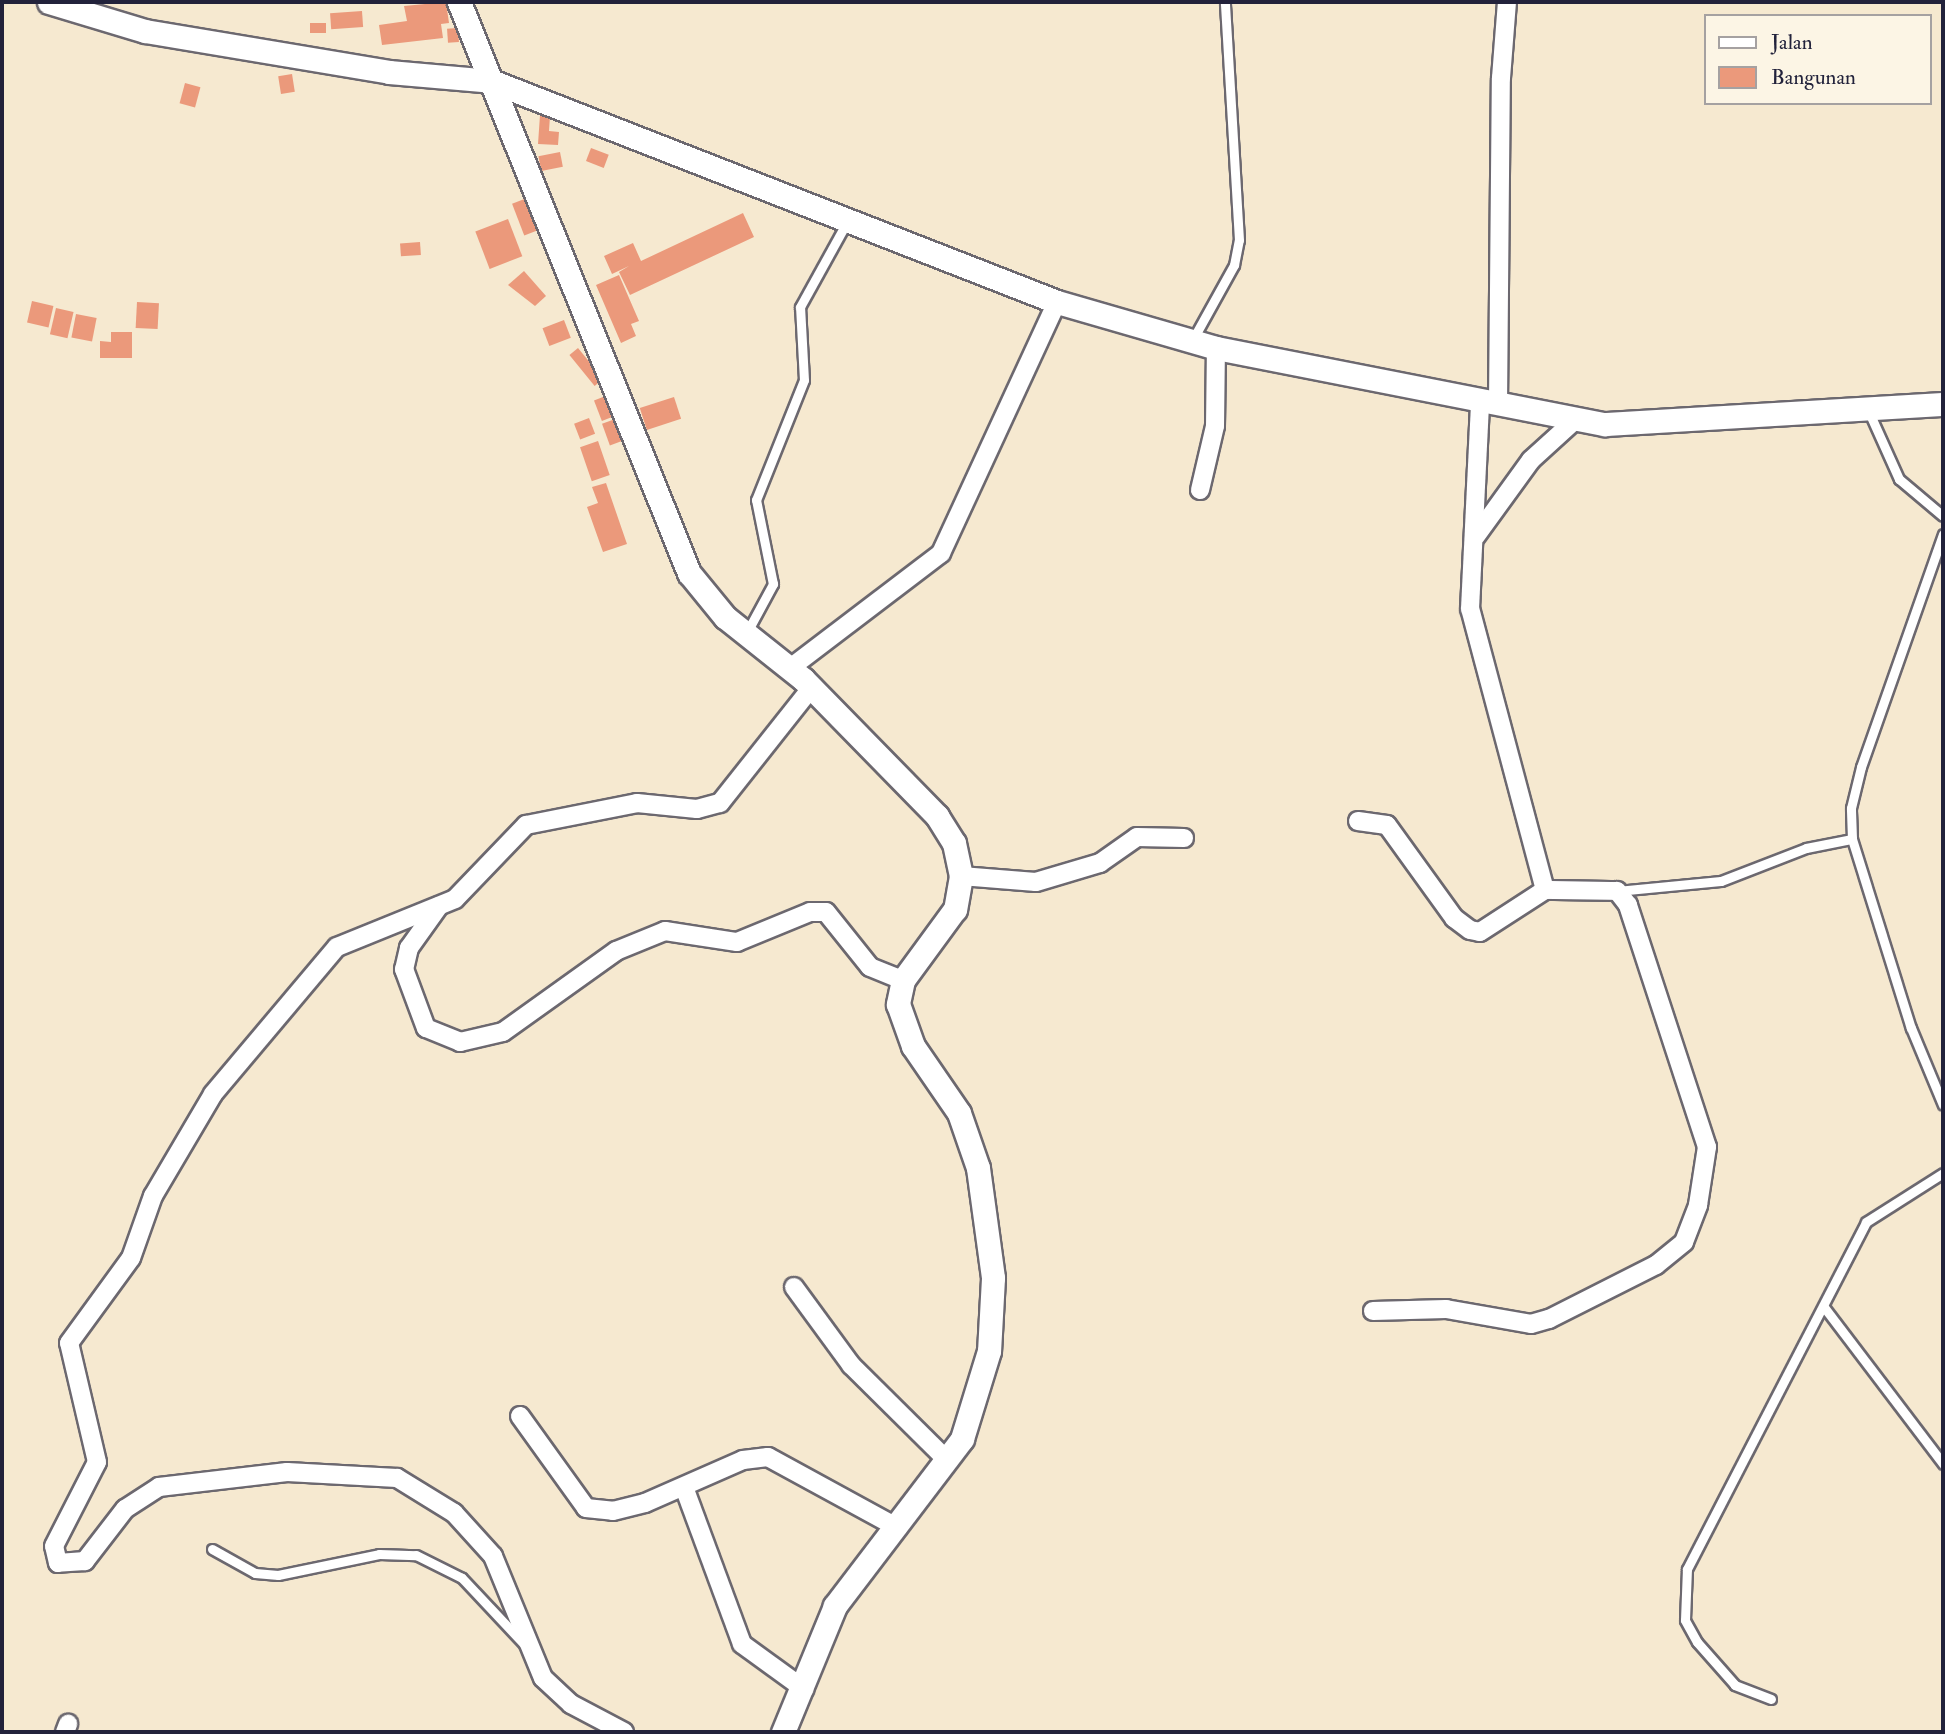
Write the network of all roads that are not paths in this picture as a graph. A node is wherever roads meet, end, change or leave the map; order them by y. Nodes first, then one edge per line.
1 (49, 2) edge
2 (460, 2) edge
3 (1225, 2) edge
4 (1507, 2) edge
5 (491, 81) junction
6 (850, 217) junction
7 (1057, 302) junction
8 (1192, 341) junction
9 (1216, 348) junction
10 (1489, 403) junction
11 (1943, 404) edge
12 (1868, 411) junction
13 (1575, 419) junction
14 (1200, 490) dead end
15 (1943, 516) edge
16 (1943, 534) edge
17 (1474, 539) junction
18 (746, 633) junction
19 (789, 669) junction
20 (811, 688) junction
21 (1358, 821) dead end
22 (1184, 838) dead end
23 (1852, 839) junction
24 (961, 876) junction
25 (1545, 890) junction
26 (1617, 891) junction
27 (440, 906) junction
28 (903, 981) junction
29 (1943, 1105) edge
30 (1943, 1173) edge
31 (794, 1287) dead end
32 (1824, 1307) junction
33 (1373, 1311) dead end
34 (520, 1416) dead end
35 (947, 1460) junction
36 (1943, 1464) edge
37 (684, 1487) junction
38 (898, 1528) junction
39 (212, 1549) dead end
40 (524, 1644) junction
41 (804, 1689) junction
42 (1771, 1699) dead end
43 (624, 1732) edge
44 (783, 1732) edge

1 - 5 street
2 - 5 street
3 - 8 lane
4 - 10 street
5 - 6 street
5 - 18 street
6 - 7 street
6 - 18 lane
7 - 8 street
7 - 19 street
8 - 9 street
9 - 10 street
9 - 14 street
10 - 13 street
10 - 17 street
11 - 12 street
12 - 13 street
12 - 15 lane
13 - 17 street
16 - 23 lane
17 - 25 street
18 - 19 street
19 - 20 street
20 - 24 street
20 - 27 street
21 - 25 street
22 - 24 street
23 - 26 lane
23 - 29 lane
24 - 28 street
25 - 26 street
26 - 33 street
27 - 28 street
27 - 40 street
28 - 35 street
30 - 32 lane
31 - 35 street
32 - 36 lane
32 - 42 lane
34 - 37 street
35 - 38 street
37 - 38 street
37 - 41 street
38 - 41 street
39 - 40 lane
40 - 43 street
41 - 44 street

